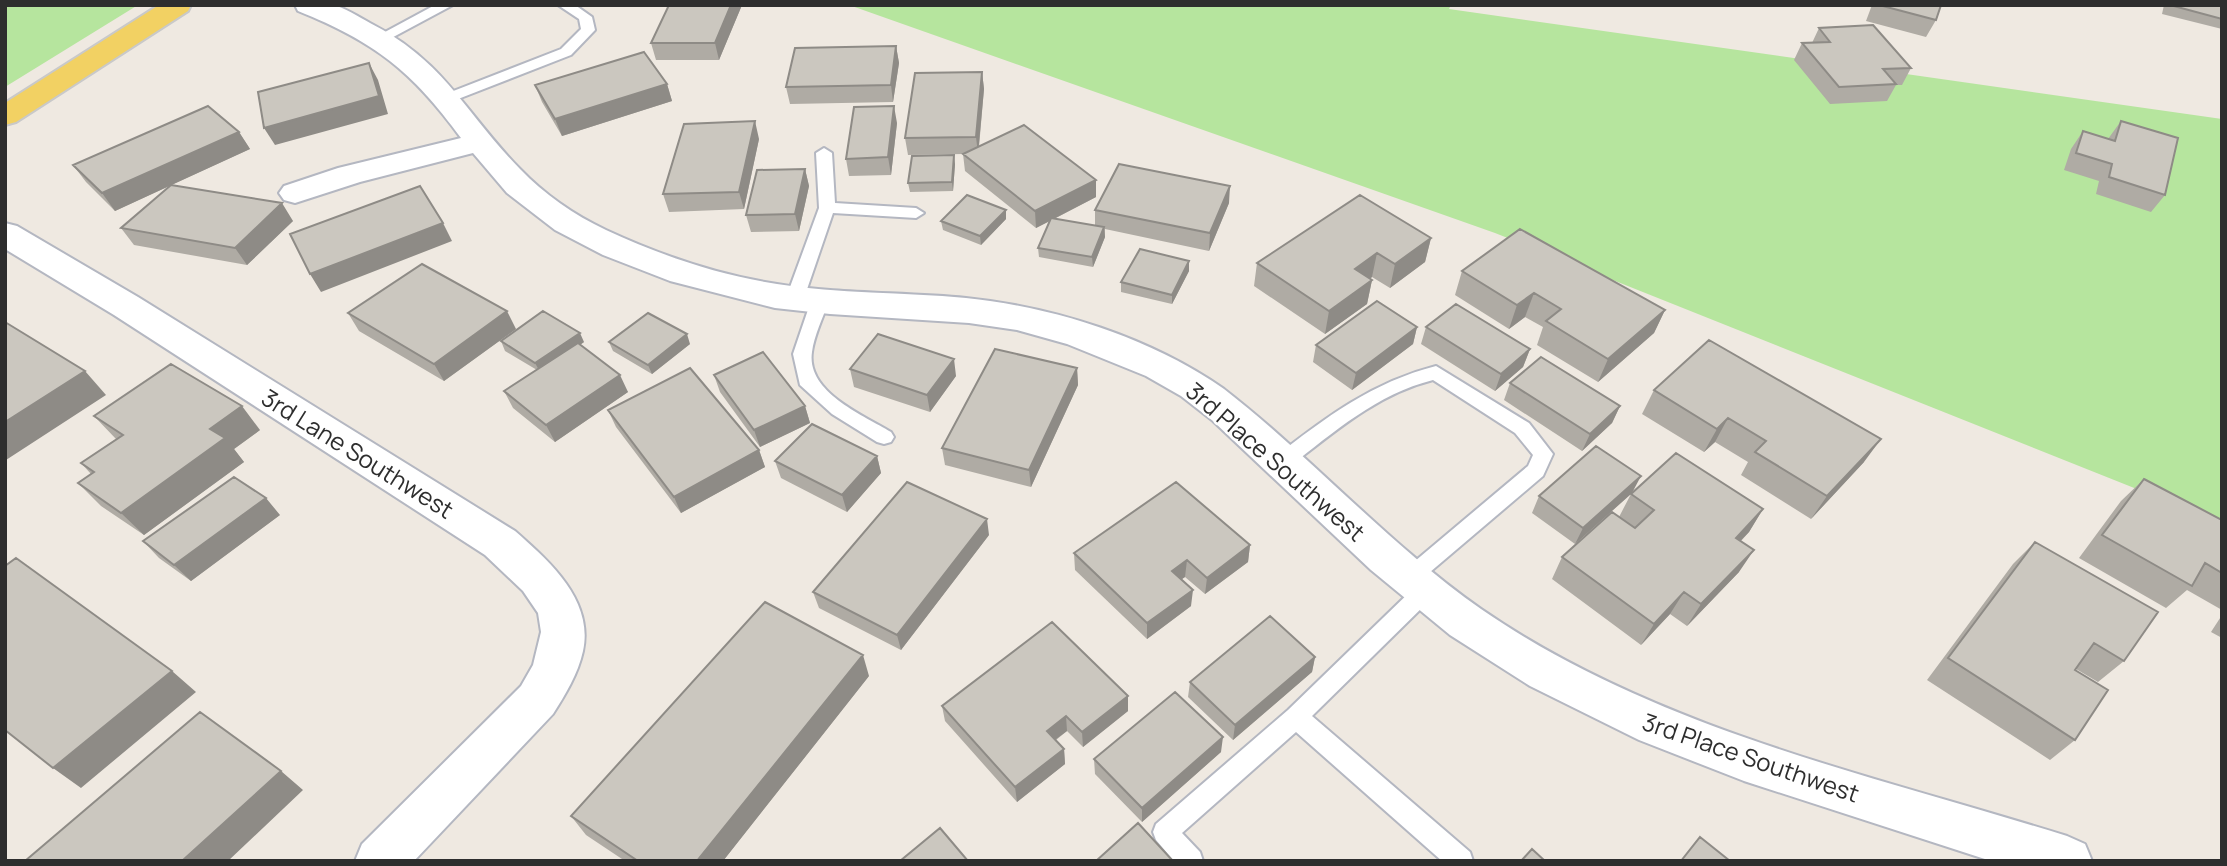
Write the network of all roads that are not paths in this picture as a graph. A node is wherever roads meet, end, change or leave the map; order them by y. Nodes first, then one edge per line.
1 (178, 5) edge
2 (308, 5) edge
3 (446, 5) edge
4 (565, 5) edge
5 (379, 39) junction
6 (448, 98) junction
7 (5, 116) edge
8 (481, 142) junction
9 (824, 153) dead end
10 (295, 193) dead end
11 (827, 208) junction
12 (916, 213) dead end
13 (5, 234) edge
14 (807, 300) junction
15 (884, 437) dead end
16 (1282, 462) junction
17 (1416, 585) junction
18 (1296, 717) junction
19 (380, 861) edge
20 (1191, 861) edge
21 (1461, 861) edge
22 (2067, 861) edge

1 - 7 main road
2 - 5 street, 3rd Place Southwest
3 - 5 lane
4 - 6 lane
5 - 6 street, 3rd Place Southwest
6 - 8 street, 3rd Place Southwest
8 - 10 street
8 - 14 street, 3rd Place Southwest
9 - 11 lane
11 - 12 lane
11 - 14 lane
13 - 19 street, 3rd Lane Southwest
14 - 15 lane
14 - 16 street, 3rd Place Southwest
16 - 17 street, 3rd Place Southwest
16 - 17 lane
17 - 18 lane
17 - 22 street, 3rd Place Southwest
18 - 20 lane
18 - 21 lane

